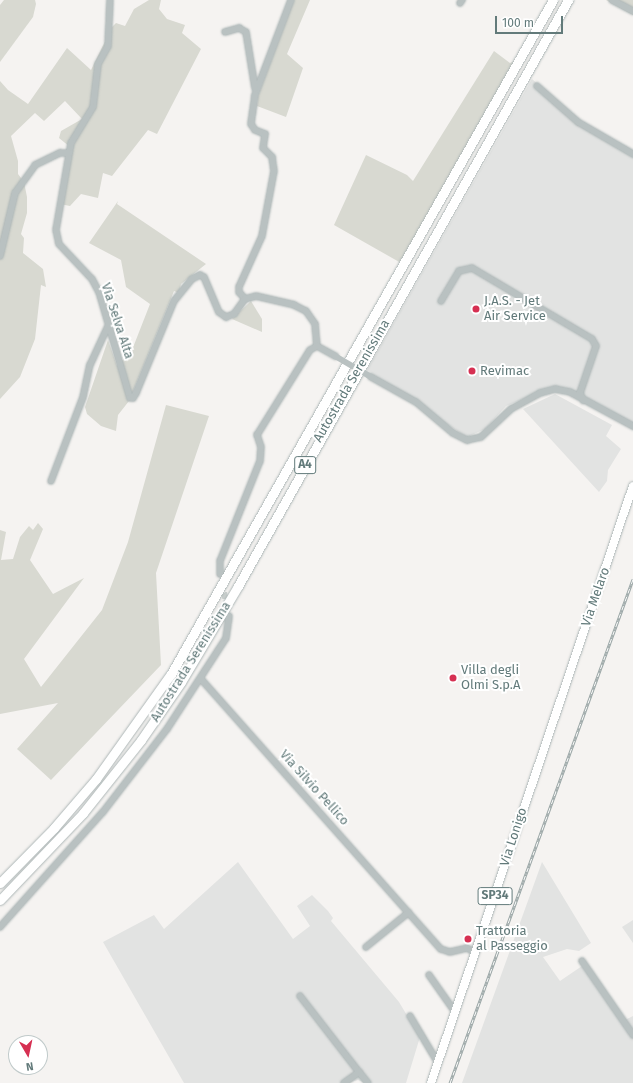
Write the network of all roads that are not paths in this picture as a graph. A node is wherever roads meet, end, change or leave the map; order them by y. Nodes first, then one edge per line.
1 (110, 0) edge
2 (292, 0) edge
3 (553, 0) edge
4 (568, 0) edge
5 (612, 0) edge
6 (633, 11) edge
7 (225, 32) dead end
8 (537, 86) dead end
9 (255, 95) junction
10 (69, 152) junction
11 (633, 154) edge
12 (0, 256) edge
13 (245, 299) junction
14 (441, 301) dead end
15 (108, 326) junction
16 (318, 346) junction
17 (583, 400) junction
18 (633, 426) edge
19 (51, 481) dead end
20 (633, 486) edge
21 (220, 574) dead end
22 (229, 616) dead end
23 (201, 679) junction
24 (558, 708) joint
25 (0, 882) edge
26 (0, 900) edge
27 (409, 912) junction
28 (0, 927) edge
29 (366, 947) dead end
30 (476, 953) junction
31 (582, 961) dead end
32 (429, 975) dead end
33 (300, 996) dead end
34 (455, 1012) junction
35 (410, 1016) dead end
36 (633, 1035) edge
37 (438, 1063) junction
38 (359, 1072) junction
39 (344, 1083) edge
40 (368, 1083) edge
41 (431, 1083) edge

1 - 10 street, Via Selva Alta
2 - 9 street
3 - 25 highway, Autostrada Serenissima / A4
4 - 26 highway, Autostrada Serenissima / A4
5 - 6 street
7 - 9 street
8 - 11 street
9 - 13 street
10 - 12 street
10 - 15 street, Via Selva Alta
13 - 15 street, Via Selva Alta
13 - 16 street
14 - 17 street
15 - 19 street
16 - 17 street, bridge
16 - 21 street
17 - 18 street
20 - 24 main road, Via Melaro / SP34
22 - 23 street
23 - 27 street, Via Silvio Pellico
23 - 28 street
24 - 30 main road, Via Lonigo / SP34
27 - 29 street
27 - 30 street, Via Silvio Pellico
30 - 34 main road, Via Lonigo / SP34
31 - 36 street
32 - 34 street
33 - 38 street
34 - 37 main road, Via Lonigo / SP34
35 - 37 street
37 - 41 main road, Via Lonigo / SP34
38 - 39 street
38 - 40 street

